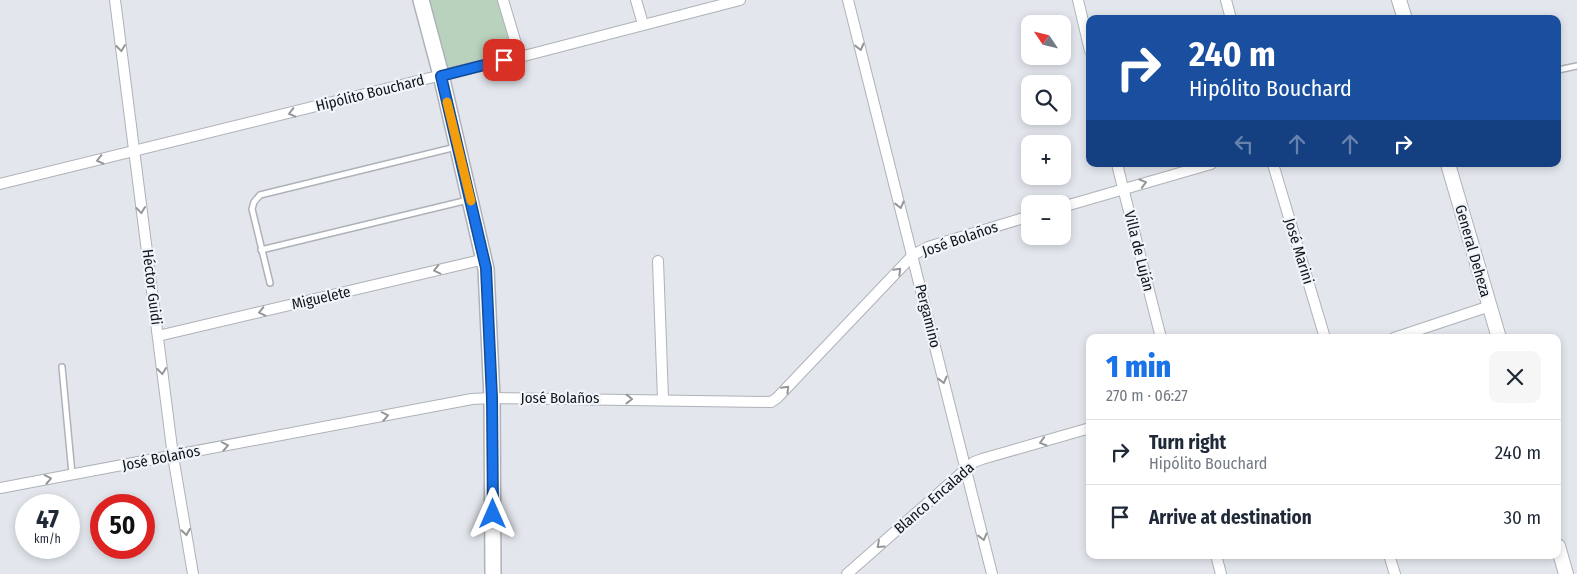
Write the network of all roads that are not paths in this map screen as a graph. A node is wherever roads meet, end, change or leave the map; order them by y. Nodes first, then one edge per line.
1 (115, 0) edge
2 (421, 0) edge
3 (503, 0) edge
4 (636, 0) edge
5 (740, 0) edge
6 (848, 0) edge
7 (1078, 0) edge
8 (1226, 0) edge
9 (1399, 0) edge
10 (1230, 15) edge
11 (1404, 15) edge
12 (643, 24) junction
13 (1086, 34) edge
14 (520, 57) junction
15 (1577, 66) edge
16 (1561, 69) edge
17 (441, 76) junction
18 (457, 146) junction
19 (134, 152) junction
20 (1118, 167) edge
21 (1200, 167) edge
22 (1274, 167) edge
23 (1449, 167) edge
24 (0, 184) edge
25 (1123, 189) junction
26 (470, 200) junction
27 (1071, 204) edge
28 (1021, 219) edge
29 (262, 250) junction
30 (913, 255) junction
31 (485, 259) junction
32 (658, 261) dead end
33 (270, 283) dead end
34 (1490, 306) junction
35 (1160, 334) edge
36 (1324, 334) edge
37 (1406, 334) edge
38 (1497, 334) edge
39 (158, 336) junction
40 (62, 368) dead end
41 (492, 398) junction
42 (663, 399) junction
43 (1086, 429) edge
44 (173, 456) junction
45 (965, 469) junction
46 (72, 475) junction
47 (0, 488) edge
48 (1561, 556) edge
49 (1217, 559) edge
50 (1390, 559) edge
51 (192, 574) edge
52 (493, 574) edge
53 (847, 574) edge
54 (992, 574) edge
55 (1221, 574) edge
56 (1395, 574) edge
57 (1566, 574) edge

1 -> 19 street, Héctor Guidi
2 - 17 main road
3 - 14 street
4 - 12 street
5 - 12 street, Hipólito Bouchard
6 -> 30 street, Pergamino
7 - 13 street
8 - 10 street
9 - 11 street
12 - 14 street, Hipólito Bouchard
14 - 17 street, Hipólito Bouchard
15 - 16 lane
17 - 18 main road
17 -> 19 street, Hipólito Bouchard
18 - 26 main road
18 - 29 lane
19 -> 24 street, Hipólito Bouchard
19 -> 39 street, Héctor Guidi
20 - 25 street, Villa de Luján
25 -> 21 street
22 - 36 street, José Marini
23 - 34 street, General Deheza
25 - 27 street
25 - 35 street, Villa de Luján
26 - 29 lane
26 - 31 main road
28 - 30 street, José Bolaños
29 - 33 lane
42 -> 30 street, José Bolaños
30 -> 45 street, Pergamino
31 -> 39 street, Miguelete
31 - 41 main road
32 - 42 street
34 - 37 street
34 - 38 street, General Deheza
39 -> 44 street, Héctor Guidi
40 - 46 lane
41 -> 42 street, José Bolaños
44 -> 41 street, José Bolaños
41 - 52 main road
43 -> 45 street, Blanco Encalada
44 - 46 street, José Bolaños
44 -> 51 street, Héctor Guidi
45 -> 53 street, Blanco Encalada
45 -> 54 street, Pergamino
47 -> 46 street, José Bolaños
48 - 57 street
49 - 55 street
50 - 56 street

